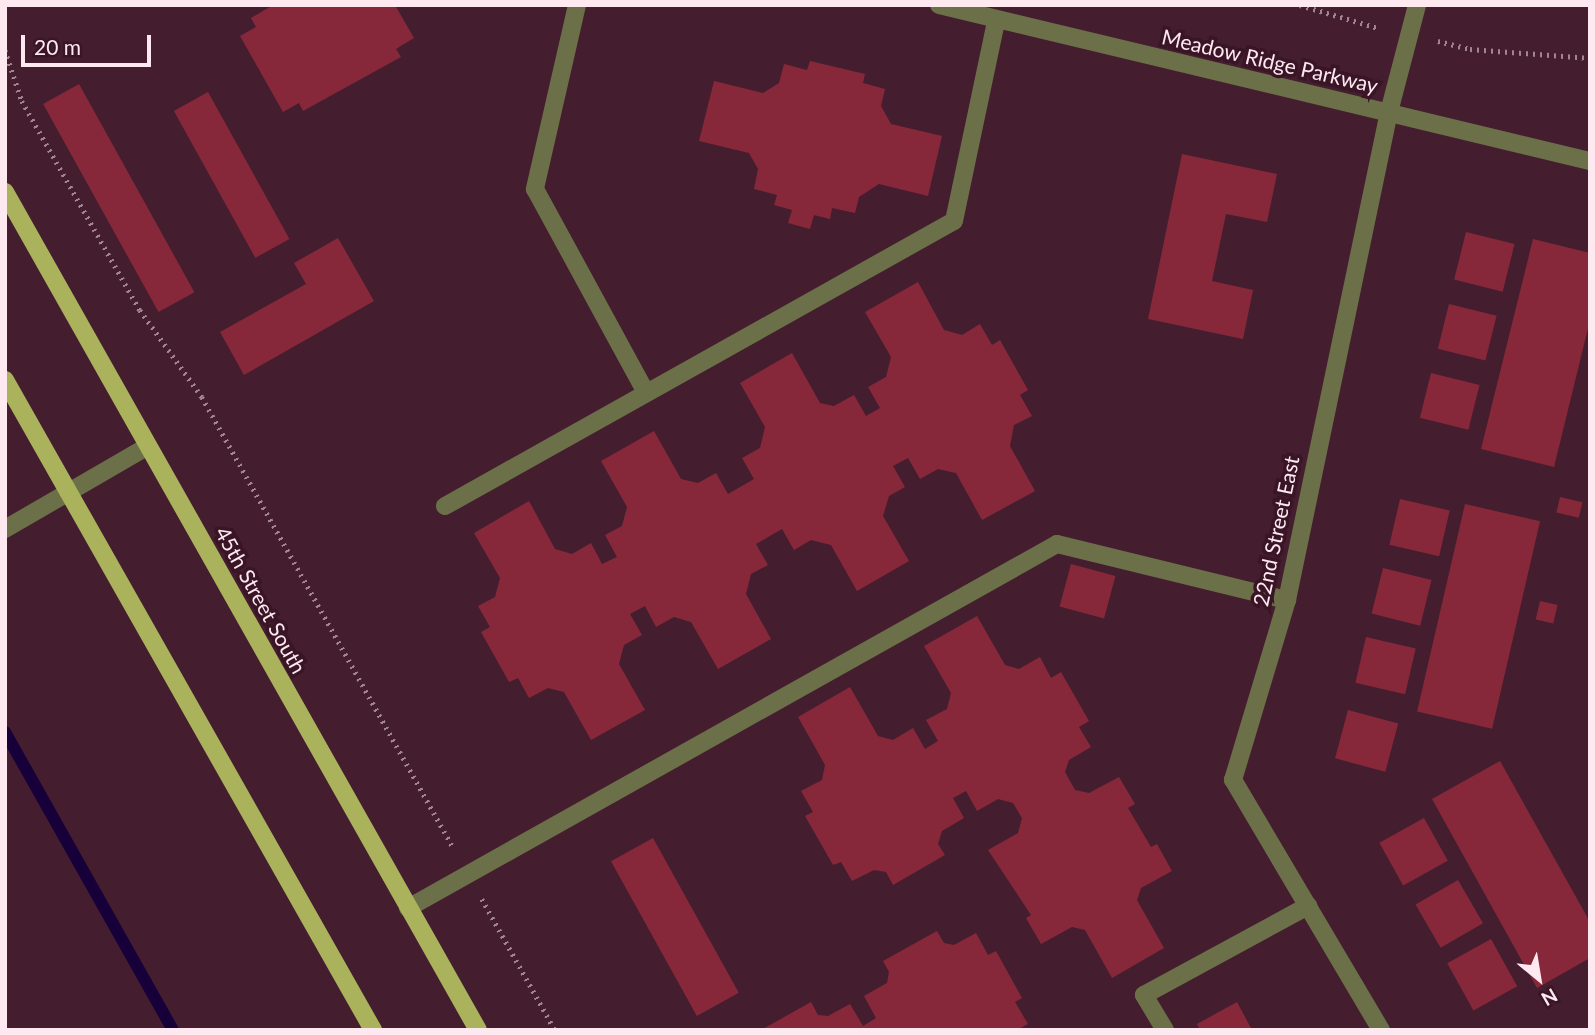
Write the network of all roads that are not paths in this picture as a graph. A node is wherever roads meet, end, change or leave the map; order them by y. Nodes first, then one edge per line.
1 (577, 5) edge
2 (939, 5) edge
3 (1417, 5) edge
4 (996, 20) junction
5 (1389, 112) junction
6 (1590, 162) edge
7 (5, 192) edge
8 (5, 380) edge
9 (646, 393) junction
10 (148, 446) junction
11 (68, 492) junction
12 (445, 506) dead end
13 (5, 529) edge
14 (1287, 600) junction
15 (1308, 906) junction
16 (408, 908) junction
17 (373, 1030) edge
18 (478, 1030) edge
19 (1165, 1030) edge
20 (1381, 1030) edge

1 - 9 street
2 - 4 street, Meadow Ridge Parkway
3 - 5 street, 22nd Street East
4 - 5 street, Meadow Ridge Parkway
4 - 9 street
5 - 6 street, Meadow Ridge Parkway
5 - 14 street, 22nd Street East
7 - 10 main road, 45th Street South
8 - 11 main road
9 - 12 street
10 - 11 street
10 - 16 main road, 45th Street South
11 - 13 street
11 - 17 main road
14 - 15 street, 22nd Street East
14 - 16 street
15 - 19 street
15 - 20 street, 22nd Street East
16 - 18 main road, 45th Street South

